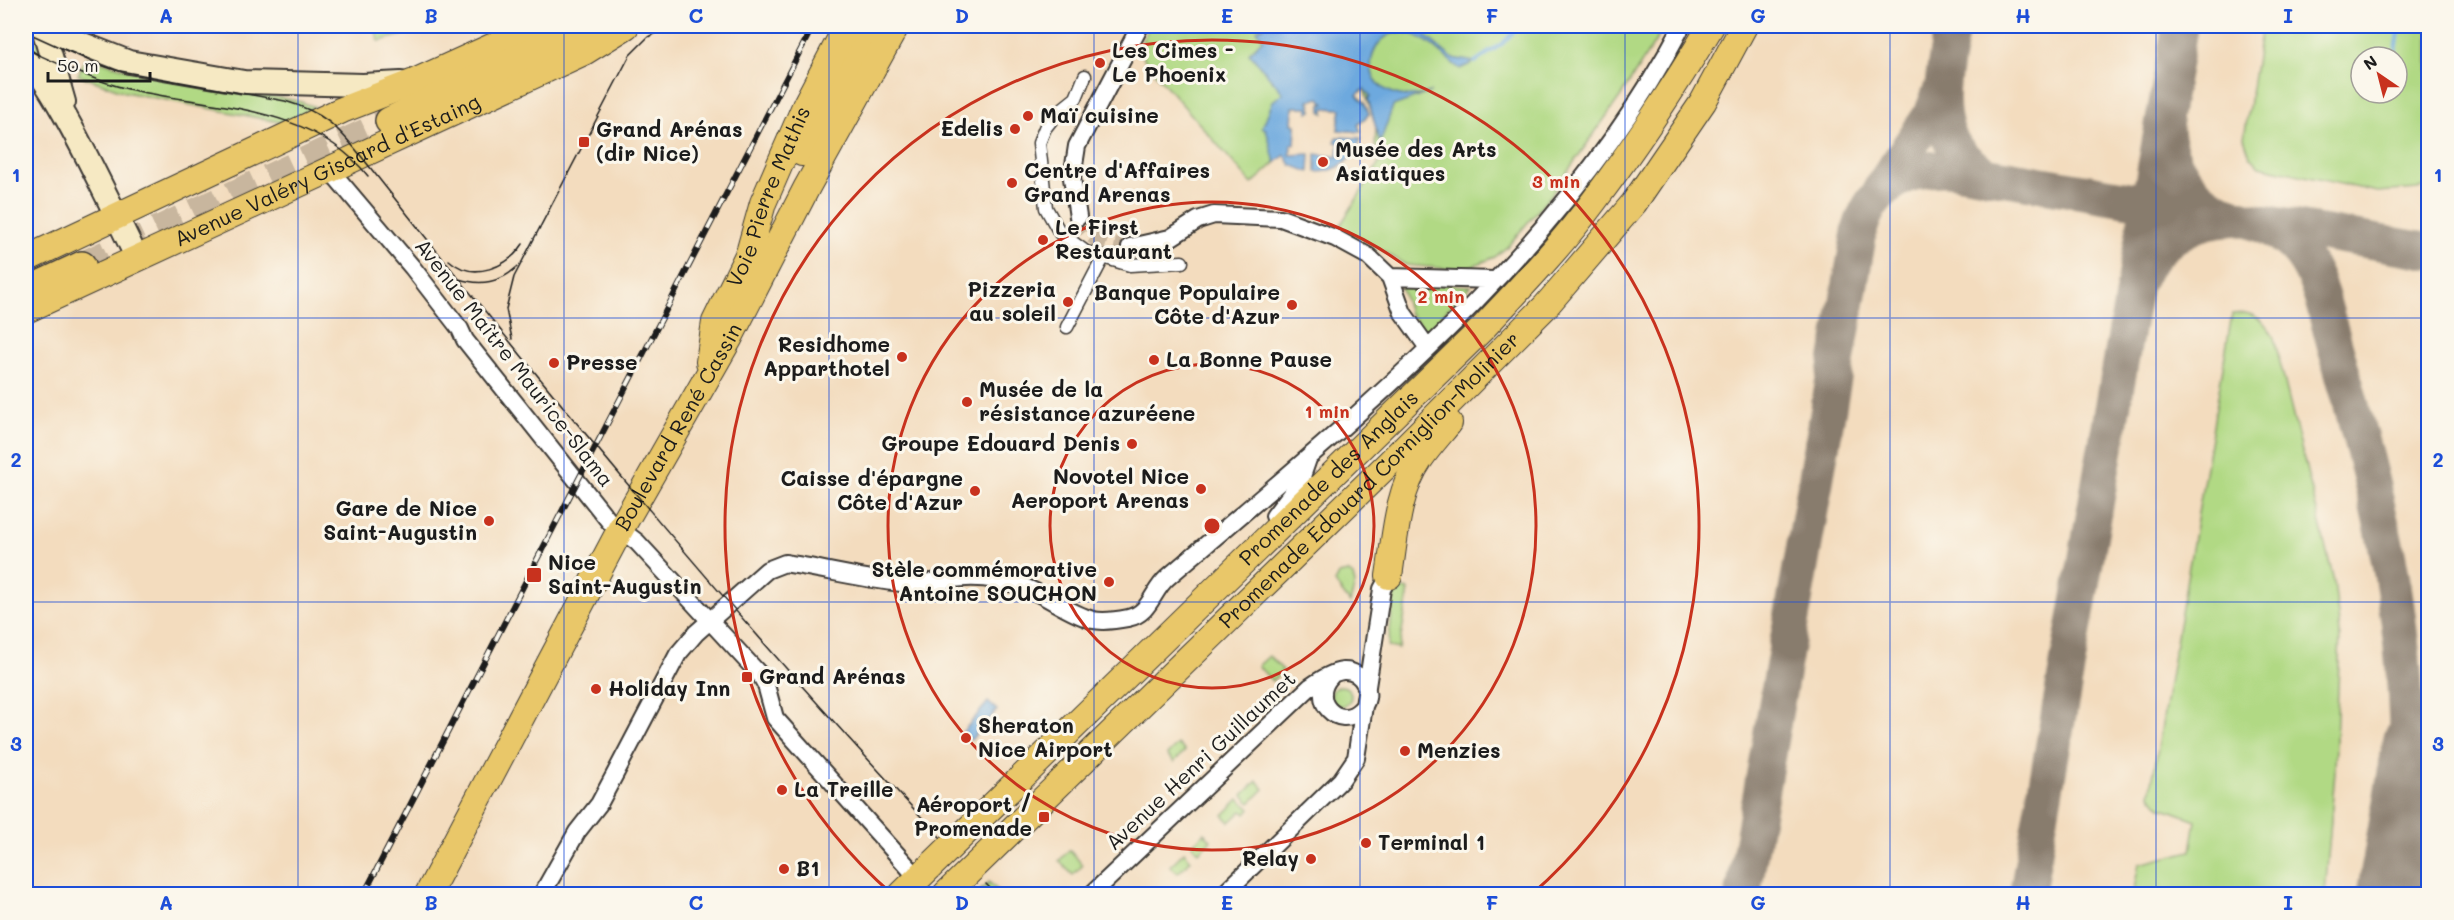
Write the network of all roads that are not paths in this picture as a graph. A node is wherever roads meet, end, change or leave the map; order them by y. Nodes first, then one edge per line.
1 (538, 26) edge
2 (584, 26) edge
3 (626, 26) edge
4 (847, 26) edge
5 (868, 26) edge
6 (896, 26) edge
7 (1140, 26) edge
8 (1682, 26) edge
9 (1711, 26) edge
10 (1744, 26) edge
11 (40, 27) edge
12 (26, 61) edge
13 (1085, 76) dead end
14 (414, 82) junction
15 (389, 121) tunnel mouth
16 (70, 126) junction
17 (330, 170) junction
18 (792, 172) dead end
19 (116, 216) junction
20 (1078, 217) tunnel mouth
21 (1130, 247) tunnel mouth
22 (137, 258) junction
23 (1103, 258) junction
24 (26, 259) edge
25 (1182, 262) dead end
26 (81, 265) tunnel mouth
27 (1390, 277) junction
28 (1494, 280) junction
29 (26, 291) edge
30 (1545, 307) junction
31 (26, 310) edge
32 (1067, 327) dead end
33 (1428, 348) junction
34 (708, 372) junction
35 (1308, 458) junction
36 (620, 530) junction
37 (1389, 576) joint
38 (1214, 590) junction
39 (711, 621) junction
40 (1372, 648) junction
41 (1334, 674) junction
42 (1367, 696) junction
43 (910, 878) edge
44 (428, 894) edge
45 (542, 894) edge
46 (946, 894) edge
47 (1092, 894) edge
48 (1224, 894) edge

1 - 14 main road, Avenue Valéry Giscard d'Estaing
2 - 15 highway
3 - 17 main road, Avenue Valéry Giscard d'Estaing
4 - 34 main road, Voie Pierre Mathis
5 - 18 main road
6 - 34 main road, Boulevard René Cassin
7 - 20 street
8 - 28 street
9 - 38 main road, Promenade des Anglais
10 - 30 main road, Promenade Edouard Corniglion-Molinier
11 - 14 main road
11 - 16 main road
12 - 16 main road
13 - 23 street
14 - 19 main road, Avenue Valéry Giscard d'Estaing
16 - 19 main road
17 - 22 main road, Avenue Valéry Giscard d'Estaing
17 - 36 street, Avenue Maître Maurice-Slama
19 - 22 main road
19 - 24 main road, Avenue Valéry Giscard d'Estaing
21 - 27 street
22 - 31 main road, Avenue Valéry Giscard d'Estaing
23 - 25 street
23 - 32 street
26 - 29 highway
27 - 28 street
27 - 33 street
28 - 33 street
30 - 37 main road
30 - 46 main road, Promenade Edouard Corniglion-Molinier
33 - 35 street
34 - 36 main road, Boulevard René Cassin
35 - 38 street
35 - 39 street
36 - 39 street, Avenue Maître Maurice-Slama
36 - 44 main road, Boulevard René Cassin
37 - 40 street
38 - 43 main road, Promenade des Anglais
39 - 43 street, Avenue Maître Maurice-Slama
39 - 45 street
40 - 41 street, Avenue Henri Guillaumet
40 - 42 street
41 - 42 street
41 - 42 street
41 - 47 street, Avenue Henri Guillaumet
42 - 48 street

